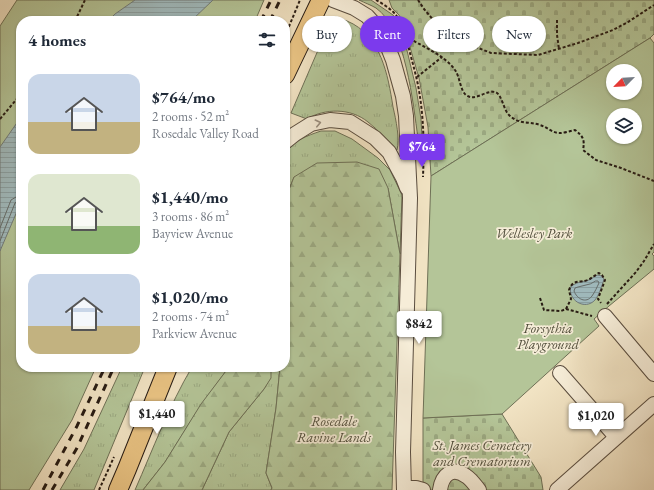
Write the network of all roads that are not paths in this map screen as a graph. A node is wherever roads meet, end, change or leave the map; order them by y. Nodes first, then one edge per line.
1 (321, 0) edge
2 (333, 0) edge
3 (290, 65) edge
4 (290, 138) edge
5 (410, 198) junction
6 (602, 313) road end
7 (166, 372) edge
8 (560, 373) dead end
9 (654, 374) edge
10 (654, 404) edge
11 (616, 437) junction
12 (404, 489) edge
13 (118, 490) edge
14 (423, 490) edge
15 (440, 490) edge
16 (479, 490) edge
17 (556, 490) edge

1 - 3 main road
2 - 5 street
4 -> 5 street
5 - 12 street
6 - 9 street
7 - 13 main road
8 - 11 street
10 - 11 street
11 - 17 street
12 - 14 street
15 - 16 street

